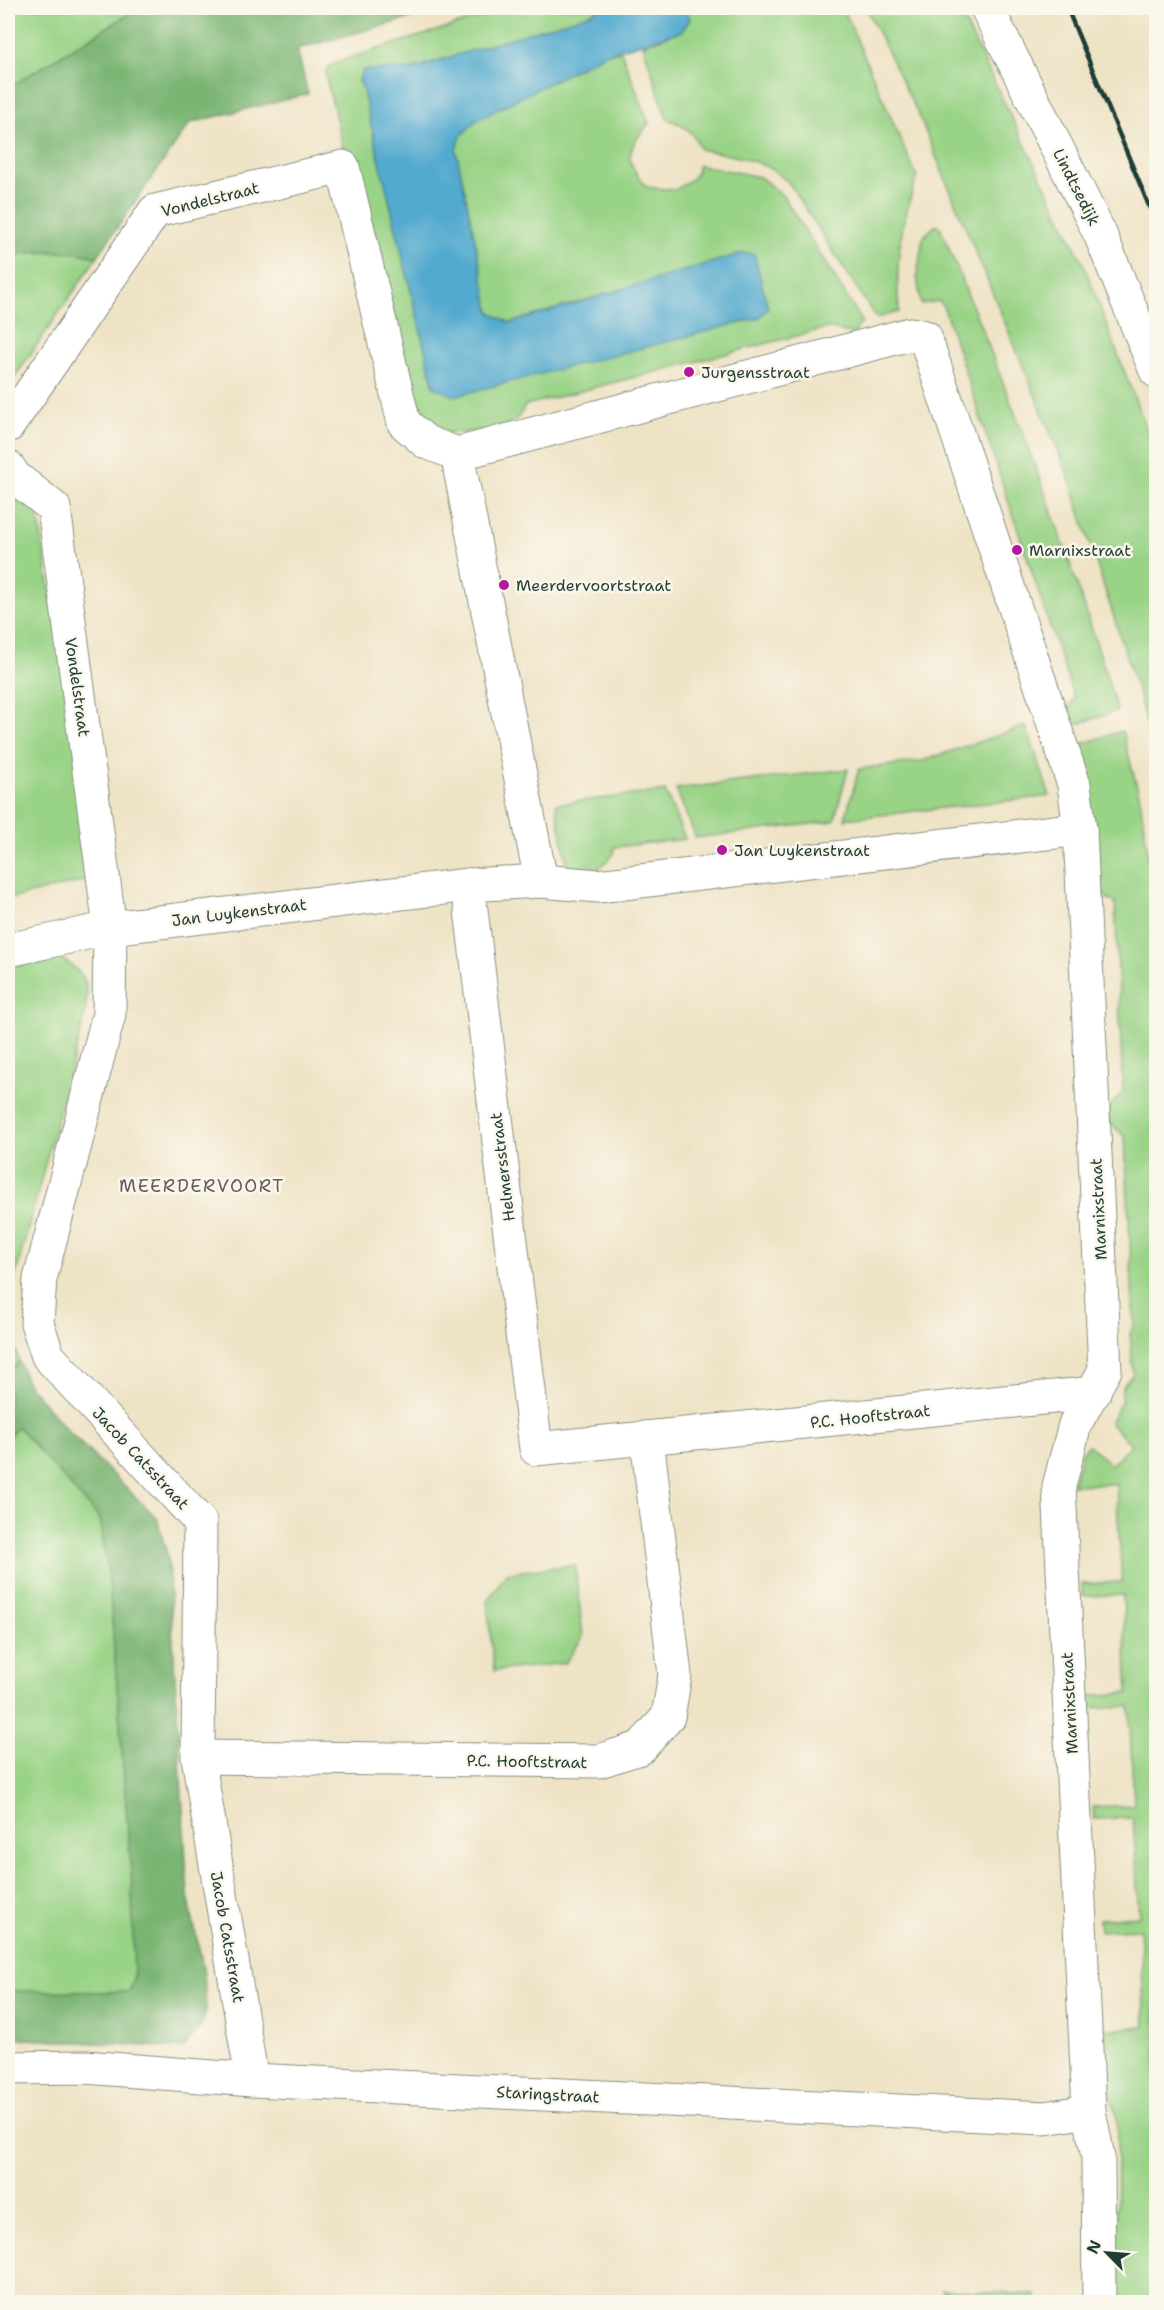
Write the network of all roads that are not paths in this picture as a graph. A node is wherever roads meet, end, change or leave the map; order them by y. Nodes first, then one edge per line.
1 (987, 8) edge
2 (1156, 371) edge
3 (8, 426) edge
4 (457, 454) junction
5 (8, 467) edge
6 (1080, 829) junction
7 (541, 881) junction
8 (468, 885) junction
9 (110, 928) junction
10 (8, 950) edge
11 (1094, 1393) junction
12 (647, 1438) junction
13 (536, 1449) joint
14 (198, 1757) junction
15 (8, 2068) edge
16 (252, 2080) junction
17 (1089, 2111) junction
18 (1099, 2302) edge

1 - 2 street, Lindtsedijk
3 - 4 street, Vondelstraat
4 - 6 street, Marnixstraat
4 - 7 street
5 - 9 street, Vondelstraat
6 - 7 street, Jan Luykenstraat
6 - 11 street, Marnixstraat
7 - 8 street, Jan Luykenstraat
8 - 9 street, Jan Luykenstraat
8 - 13 street, Helmersstraat
9 - 10 street, Jan Luykenstraat
9 - 14 street, Jacob Catsstraat
11 - 12 street, P.C. Hooftstraat
11 - 17 street, Marnixstraat
12 - 13 street, P.C. Hooftstraat
12 - 14 street, P.C. Hooftstraat
14 - 16 street, Jacob Catsstraat
15 - 16 street, Staringstraat
16 - 17 street, Staringstraat
17 - 18 street, Marnixstraat

